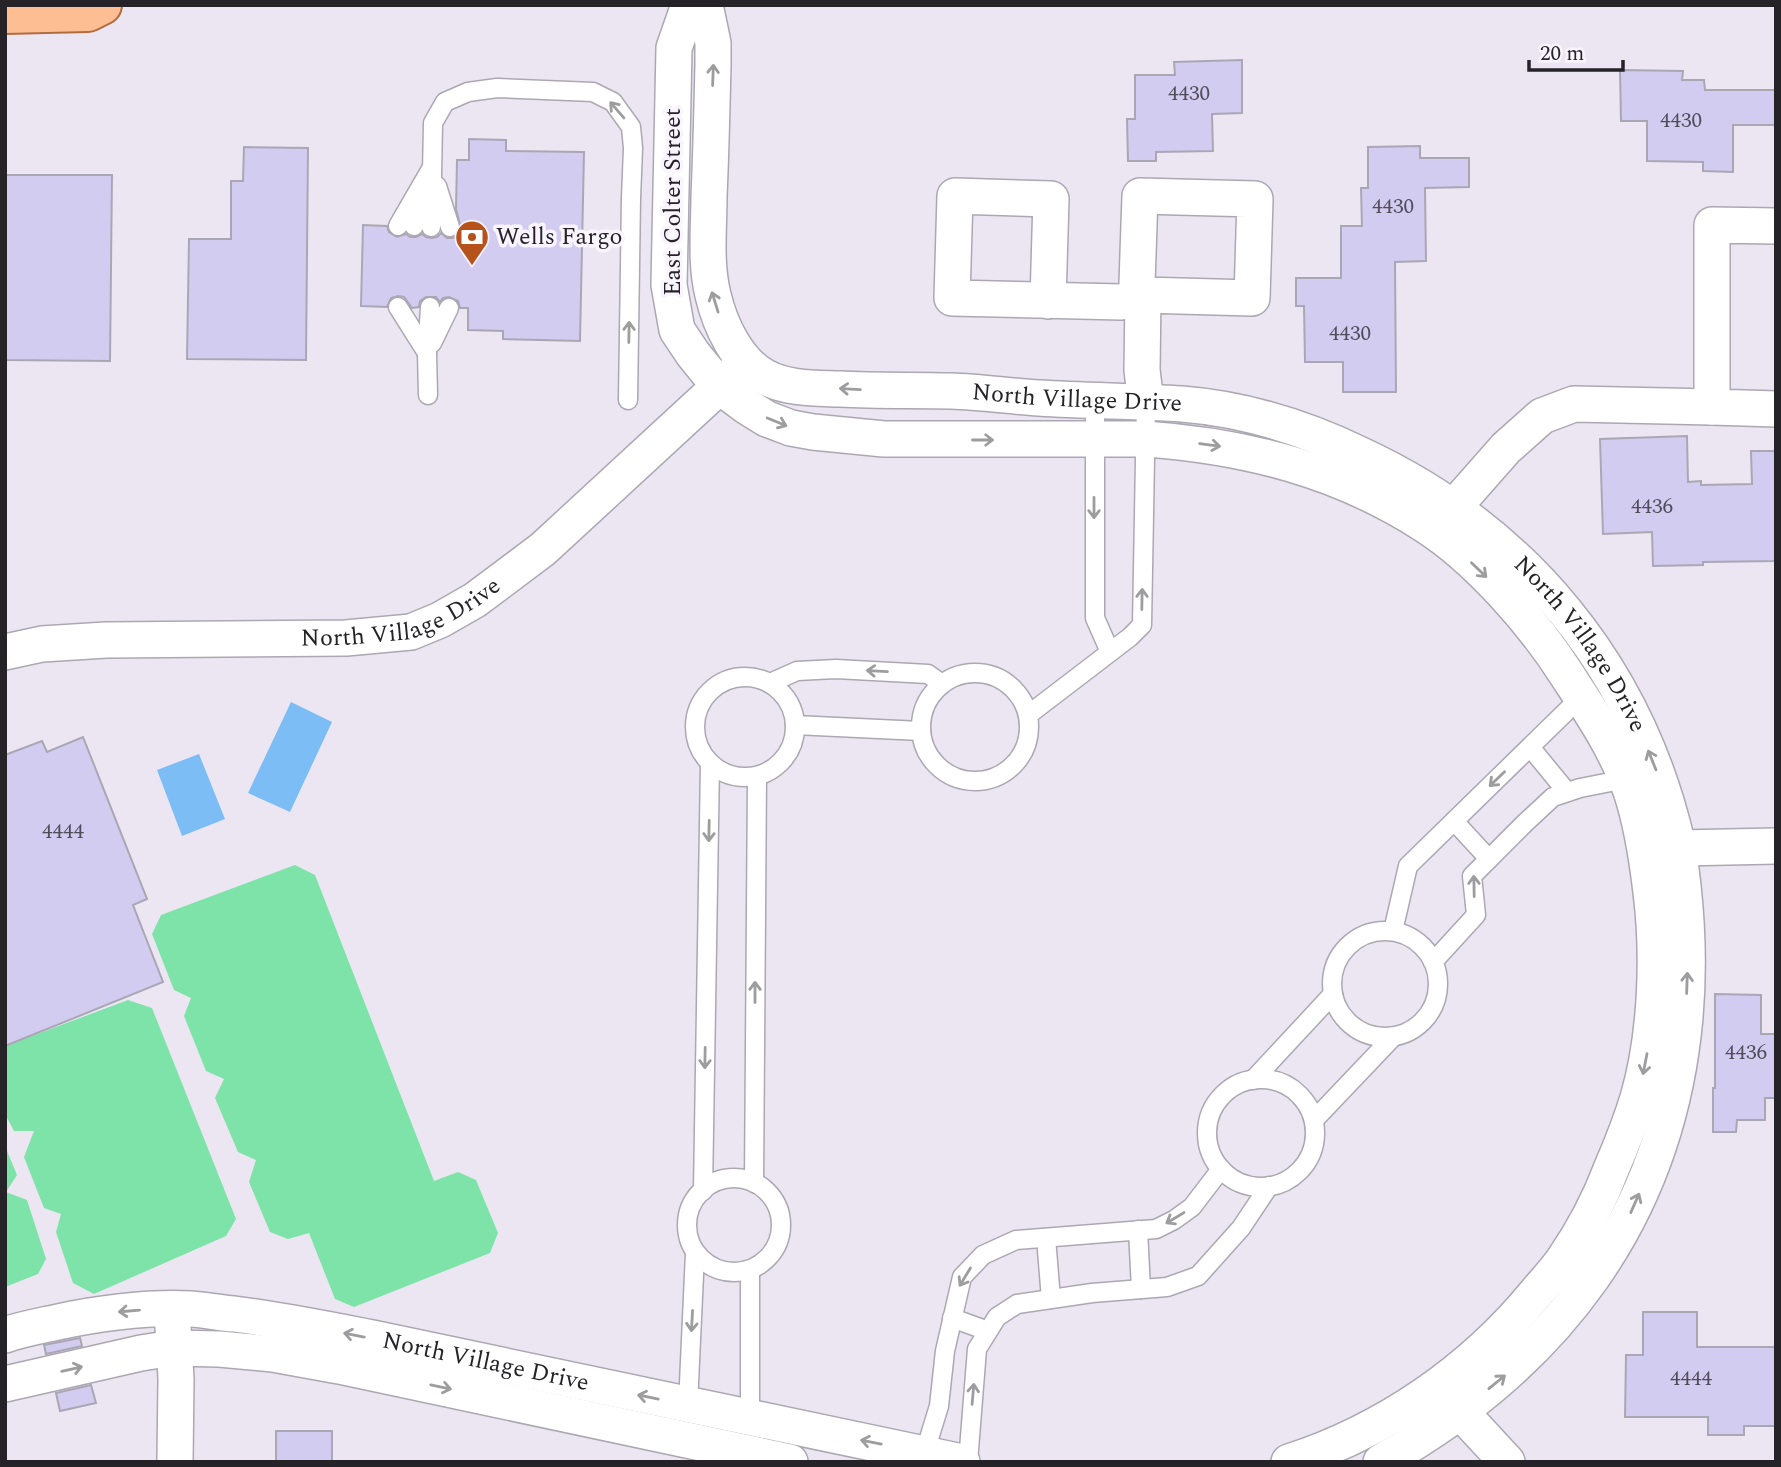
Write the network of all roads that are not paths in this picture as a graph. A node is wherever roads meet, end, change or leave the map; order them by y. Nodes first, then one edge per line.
1 (102, 5) edge
2 (690, 5) edge
3 (705, 5) edge
4 (5, 14) edge
5 (431, 169) junction
6 (1776, 226) edge
7 (450, 227) dead end
8 (1048, 301) dead end
9 (449, 308) dead end
10 (427, 353) junction
11 (746, 362) junction
12 (719, 386) junction
13 (428, 395) dead end
14 (628, 400) dead end
15 (1095, 401) junction
16 (1146, 403) junction
17 (1712, 407) junction
18 (1776, 409) edge
19 (1094, 439) junction
20 (1145, 439) junction
21 (1444, 520) junction
22 (5, 652) edge
23 (1110, 652) junction
24 (770, 683) junction
25 (942, 684) junction
26 (1581, 697) junction
27 (1028, 715) junction
28 (795, 725) junction
29 (921, 731) junction
30 (1530, 747) junction
31 (710, 763) junction
32 (757, 776) junction
33 (1626, 779) junction
34 (1567, 792) junction
35 (1454, 821) junction
36 (1776, 846) edge
37 (1663, 853) junction
38 (1489, 859) junction
39 (1393, 931) junction
40 (1433, 962) junction
41 (1333, 994) junction
42 (1393, 1037) junction
43 (1253, 1080) junction
44 (1314, 1120) junction
45 (1222, 1169) junction
46 (754, 1183) junction
47 (1269, 1186) junction
48 (703, 1191) junction
49 (1138, 1230) junction
50 (1046, 1238) junction
51 (695, 1253) junction
52 (750, 1270) junction
53 (1141, 1289) junction
54 (1051, 1299) junction
55 (172, 1309) junction
56 (953, 1318) junction
57 (988, 1331) junction
58 (5, 1335) edge
59 (173, 1348) junction
60 (5, 1384) edge
61 (1448, 1399) junction
62 (688, 1405) junction
63 (751, 1419) junction
64 (737, 1456) edge
65 (923, 1457) edge
66 (175, 1462) edge
67 (790, 1462) edge
68 (962, 1462) edge
69 (968, 1462) edge
70 (1289, 1462) edge
71 (1381, 1462) edge
72 (1507, 1462) edge

1 - 4 main road
2 - 12 street, East Colter Street
11 -> 3 street, East Colter Street
5 - 5 lane
5 - 7 lane
14 -> 5 lane
6 - 17 street
8 - 16 street
9 - 10 lane
10 - 10 lane
10 - 13 lane
11 - 12 street, North Village Drive
15 -> 11 street, North Village Drive
12 -> 19 street, North Village Drive
12 - 22 street, North Village Drive
15 - 16 street, North Village Drive
15 - 19 lane
16 - 20 lane
16 - 21 street, North Village Drive
17 - 18 street
17 - 21 street
19 - 20 street, North Village Drive
19 -> 23 lane
20 -> 21 street, North Village Drive
23 -> 20 lane
21 -> 26 street, North Village Drive
37 -> 21 street, North Village Drive
23 - 27 lane
25 -> 24 lane
24 - 28 lane
24 - 31 lane
25 - 27 lane
25 - 29 lane
26 - 30 lane
26 - 33 street, North Village Drive
27 - 29 lane
28 - 29 lane
28 - 32 lane
30 - 34 lane
30 -> 35 lane
31 - 32 lane
31 -> 48 lane
46 -> 32 lane
33 - 34 lane
33 - 37 street, North Village Drive
34 - 38 lane
35 - 38 lane
35 - 39 lane
36 - 37 street
37 - 61 street, North Village Drive
40 -> 38 lane
39 - 40 lane
39 - 41 lane
40 - 42 lane
41 - 42 lane
41 - 43 lane
42 - 44 lane
43 - 44 lane
43 - 45 lane
44 - 47 lane
45 - 47 lane
45 -> 49 lane
46 - 48 lane
46 - 52 lane
47 - 53 lane
48 - 51 lane
49 - 50 lane
49 - 53 lane
50 - 54 lane
50 -> 56 lane
51 - 52 lane
51 -> 62 lane
52 - 63 lane
53 - 54 lane
54 - 57 lane
55 -> 58 street, North Village Drive
55 - 59 street
62 -> 55 street, North Village Drive
56 - 57 lane
56 - 65 lane
69 -> 57 lane
60 -> 59 street, North Village Drive
59 -> 64 street, North Village Drive
59 - 66 street
61 - 70 street, North Village Drive
61 - 71 street, North Village Drive
61 - 72 street
62 - 63 street, North Village Drive
63 - 64 lane
65 -> 63 street, North Village Drive
64 - 67 street, North Village Drive
65 - 68 street, North Village Drive

